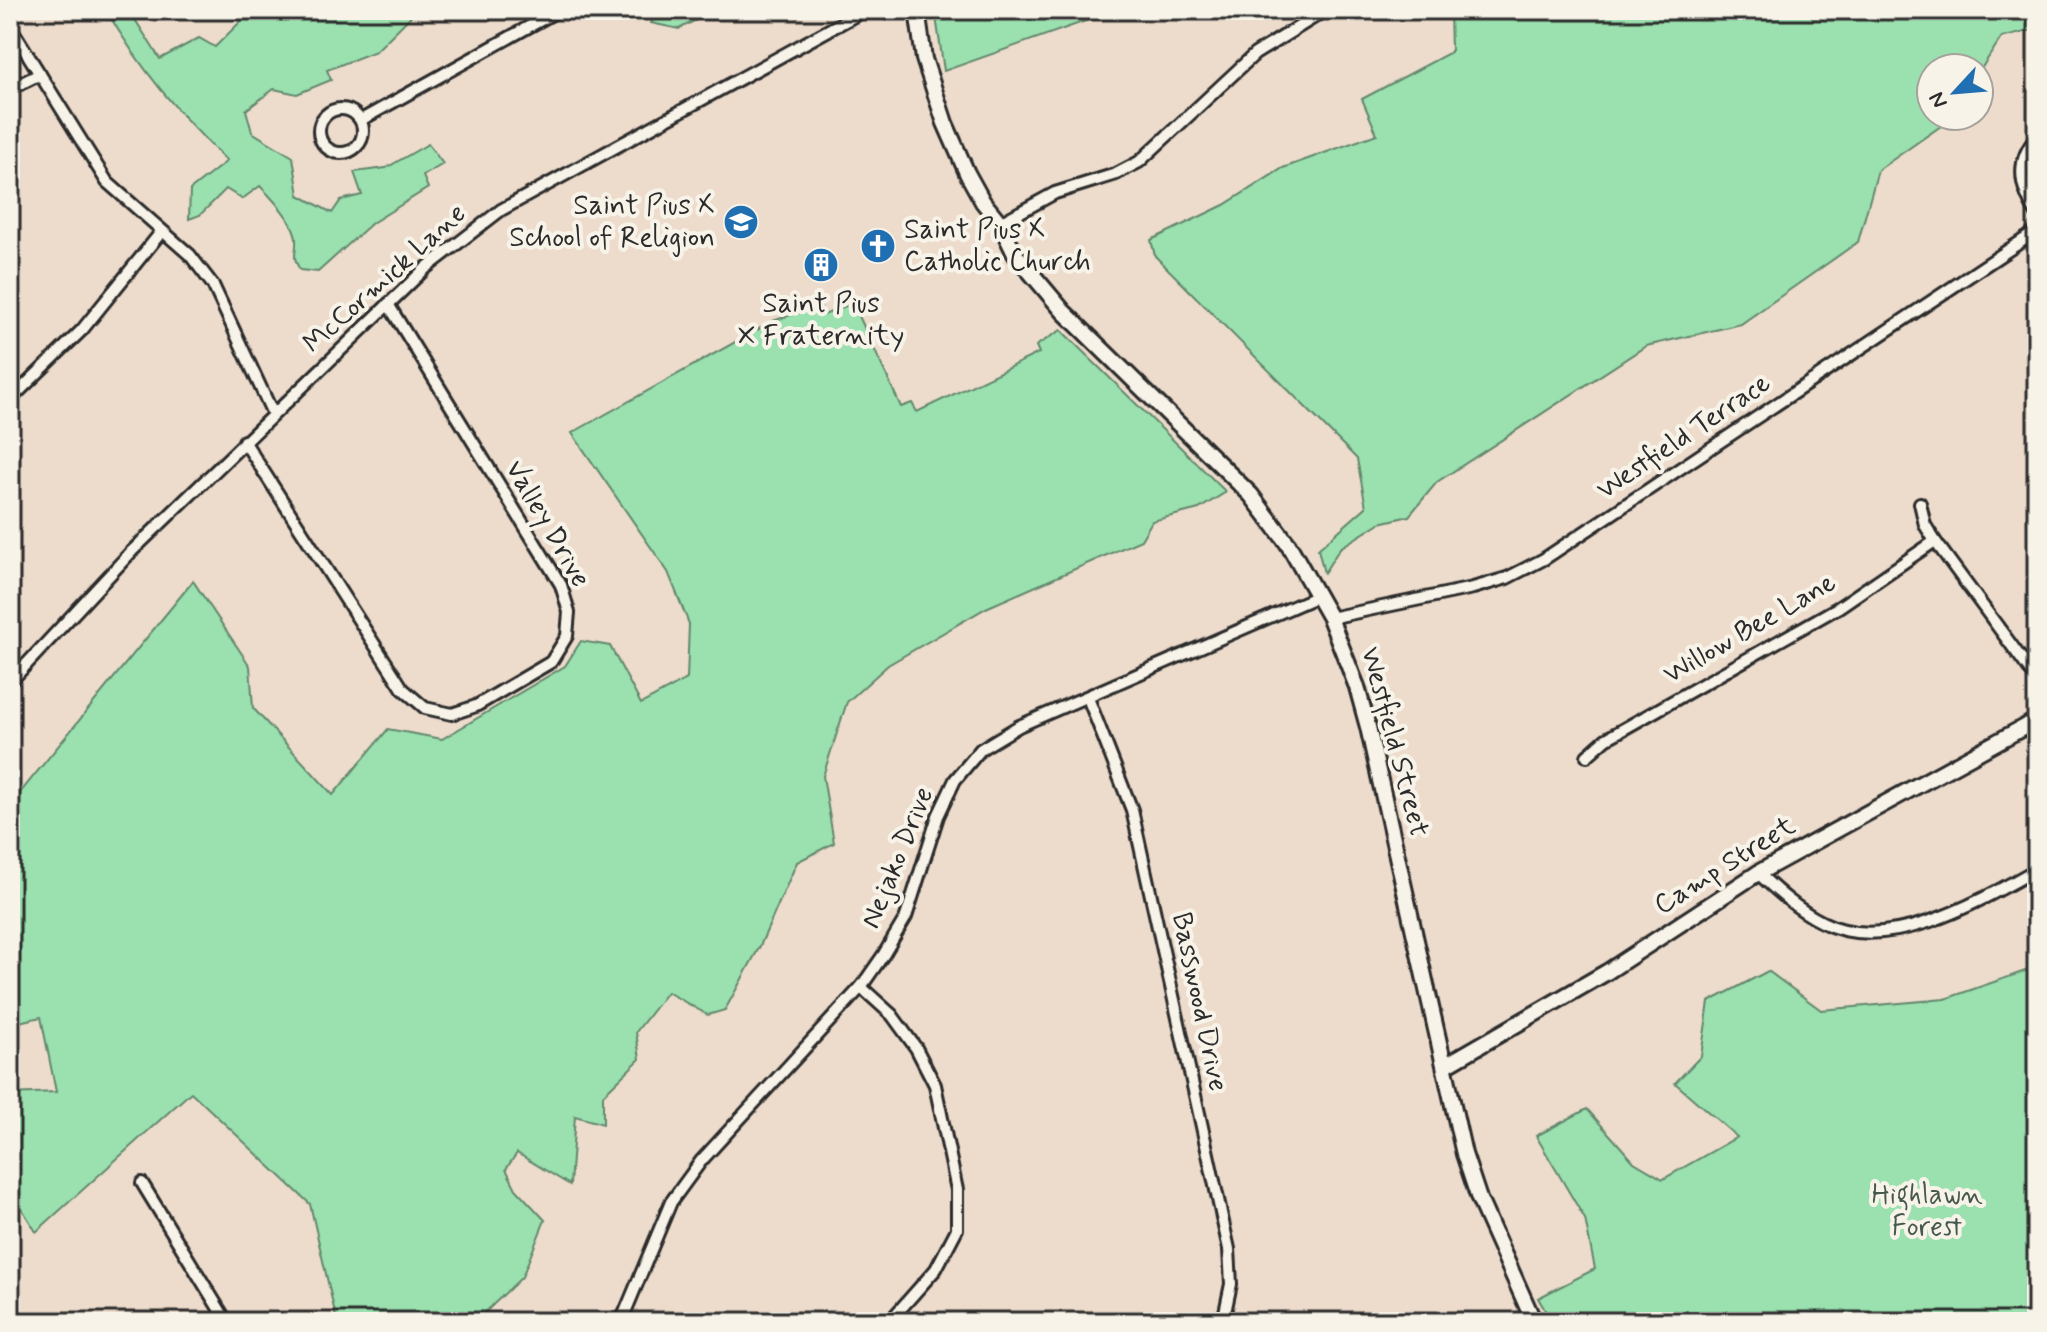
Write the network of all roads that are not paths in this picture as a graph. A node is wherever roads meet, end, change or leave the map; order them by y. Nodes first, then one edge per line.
1 (559, 10) edge
2 (865, 10) edge
3 (917, 10) edge
4 (1326, 10) edge
5 (10, 26) edge
6 (40, 74) junction
7 (10, 89) edge
8 (361, 120) junction
9 (2037, 137) edge
10 (2037, 214) edge
11 (1000, 223) junction
12 (162, 231) junction
13 (2037, 231) edge
14 (388, 304) junction
15 (10, 400) edge
16 (273, 414) junction
17 (244, 441) junction
18 (1920, 503) dead end
19 (1935, 541) junction
20 (1318, 596) junction
21 (1330, 618) junction
22 (2037, 680) edge
23 (10, 682) edge
24 (1088, 698) junction
25 (2037, 720) edge
26 (1587, 756) dead end
27 (2037, 869) edge
28 (1758, 873) junction
29 (861, 987) junction
30 (1446, 1065) junction
31 (142, 1183) dead end
32 (227, 1322) edge
33 (621, 1322) edge
34 (889, 1322) edge
35 (1223, 1322) edge
36 (1534, 1322) edge

1 - 8 street
2 - 14 street, McCormick Lane
3 - 11 main road, Westfield Street
4 - 11 street
5 - 6 street
6 - 7 street
6 - 12 street
8 - 8 street
9 - 10 street
11 - 20 main road, Westfield Street
12 - 15 street
12 - 16 street
13 - 21 street, Westfield Terrace
14 - 16 street, McCormick Lane
14 - 17 street, Valley Drive
16 - 17 street, McCormick Lane
17 - 23 street, McCormick Lane
18 - 19 street
19 - 22 street
19 - 26 street, Willow Bee Lane
20 - 21 main road, Westfield Street
20 - 24 street, Nejako Drive
21 - 30 main road, Westfield Street
24 - 29 street, Nejako Drive
24 - 35 street, Basswood Drive
25 - 28 main road, Camp Street
27 - 28 street
28 - 30 main road, Camp Street
29 - 33 street, Nejako Drive
29 - 34 street
30 - 36 main road, Westfield Street
31 - 32 street

